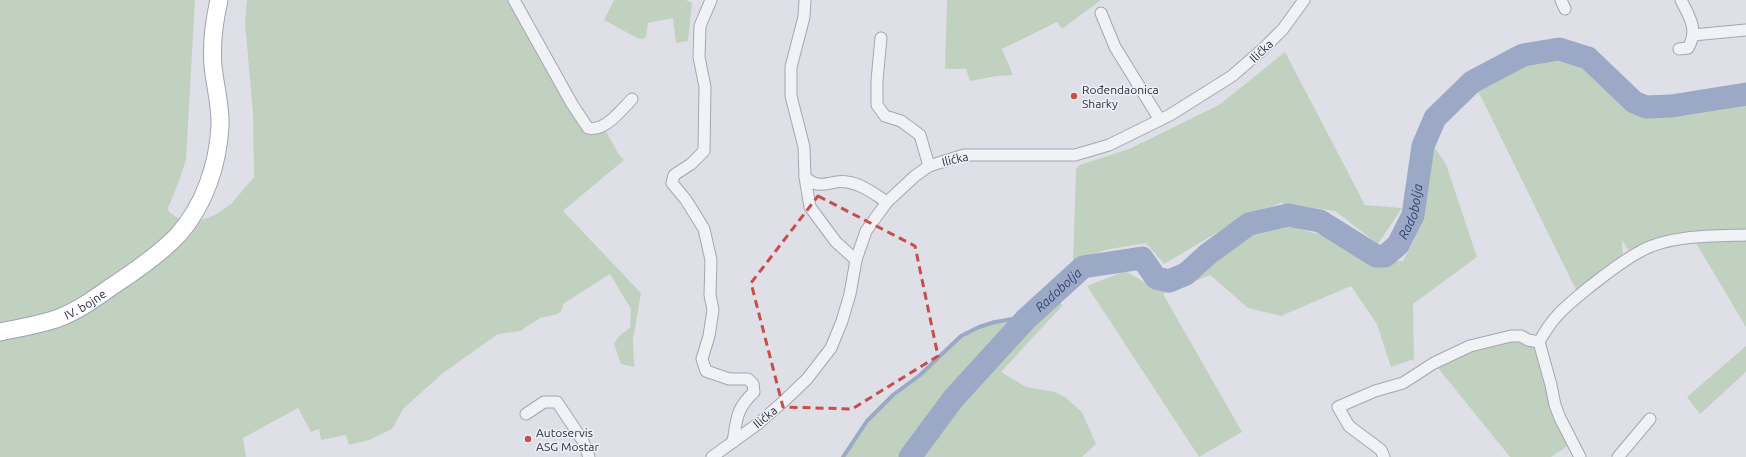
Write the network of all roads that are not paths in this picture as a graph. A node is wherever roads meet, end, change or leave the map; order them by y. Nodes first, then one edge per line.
1 (219, 0) edge
2 (514, 0) edge
3 (711, 0) edge
4 (805, 0) edge
5 (1304, 0) edge
6 (1681, 0) edge
7 (1101, 13) dead end
8 (1746, 30) edge
9 (1693, 35) junction
10 (881, 38) dead end
11 (1679, 49) dead end
12 (632, 99) dead end
13 (1160, 120) junction
14 (929, 166) junction
15 (805, 177) junction
16 (887, 202) junction
17 (1746, 235) edge
18 (856, 260) junction
19 (0, 332) edge
20 (1539, 342) junction
21 (526, 414) dead end
22 (1650, 419) dead end
23 (733, 442) junction
24 (589, 457) edge
25 (712, 457) edge
26 (1384, 457) edge
27 (1580, 457) edge
28 (1618, 457) edge

1 - 19 main road, IV. bojne
2 - 12 street
3 - 23 street
4 - 15 street
5 - 13 street, Ilićka
6 - 9 street
7 - 13 street
8 - 9 street
9 - 11 street
10 - 14 street
13 - 14 street, Ilićka
14 - 16 street, Ilićka
15 - 16 street
15 - 18 street
16 - 18 street, Ilićka
17 - 20 street
18 - 23 street, Ilićka
20 - 26 street
20 - 27 street
21 - 24 street
22 - 28 street
23 - 25 street, Ilićka

